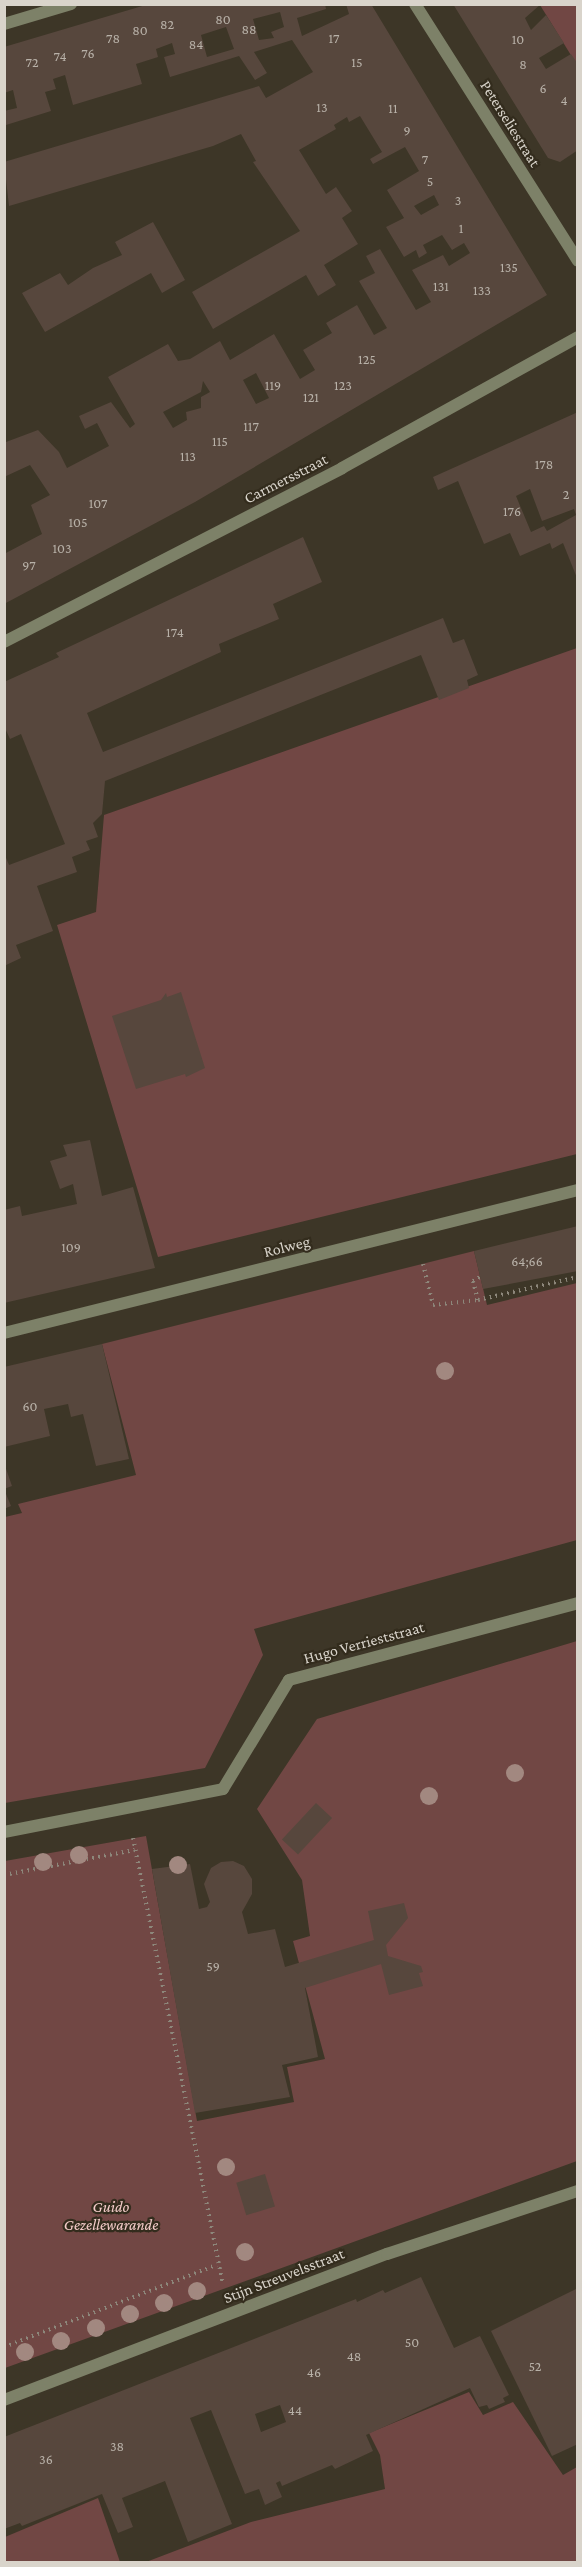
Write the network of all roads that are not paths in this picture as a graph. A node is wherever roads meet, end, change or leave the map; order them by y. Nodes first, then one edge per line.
1 (71, 4) edge
2 (415, 4) edge
3 (4, 24) edge
4 (578, 261) edge
5 (578, 338) edge
6 (4, 642) edge
7 (578, 1190) edge
8 (4, 1333) edge
9 (578, 1603) edge
10 (4, 1833) edge
11 (578, 2191) edge
12 (4, 2400) edge

1 - 3 street
2 - 4 street, Peterseliestraat
5 - 6 street, Carmersstraat
7 - 8 street, Rolweg
9 - 10 street, Hugo Verrieststraat
11 - 12 street, Stijn Streuvelsstraat

